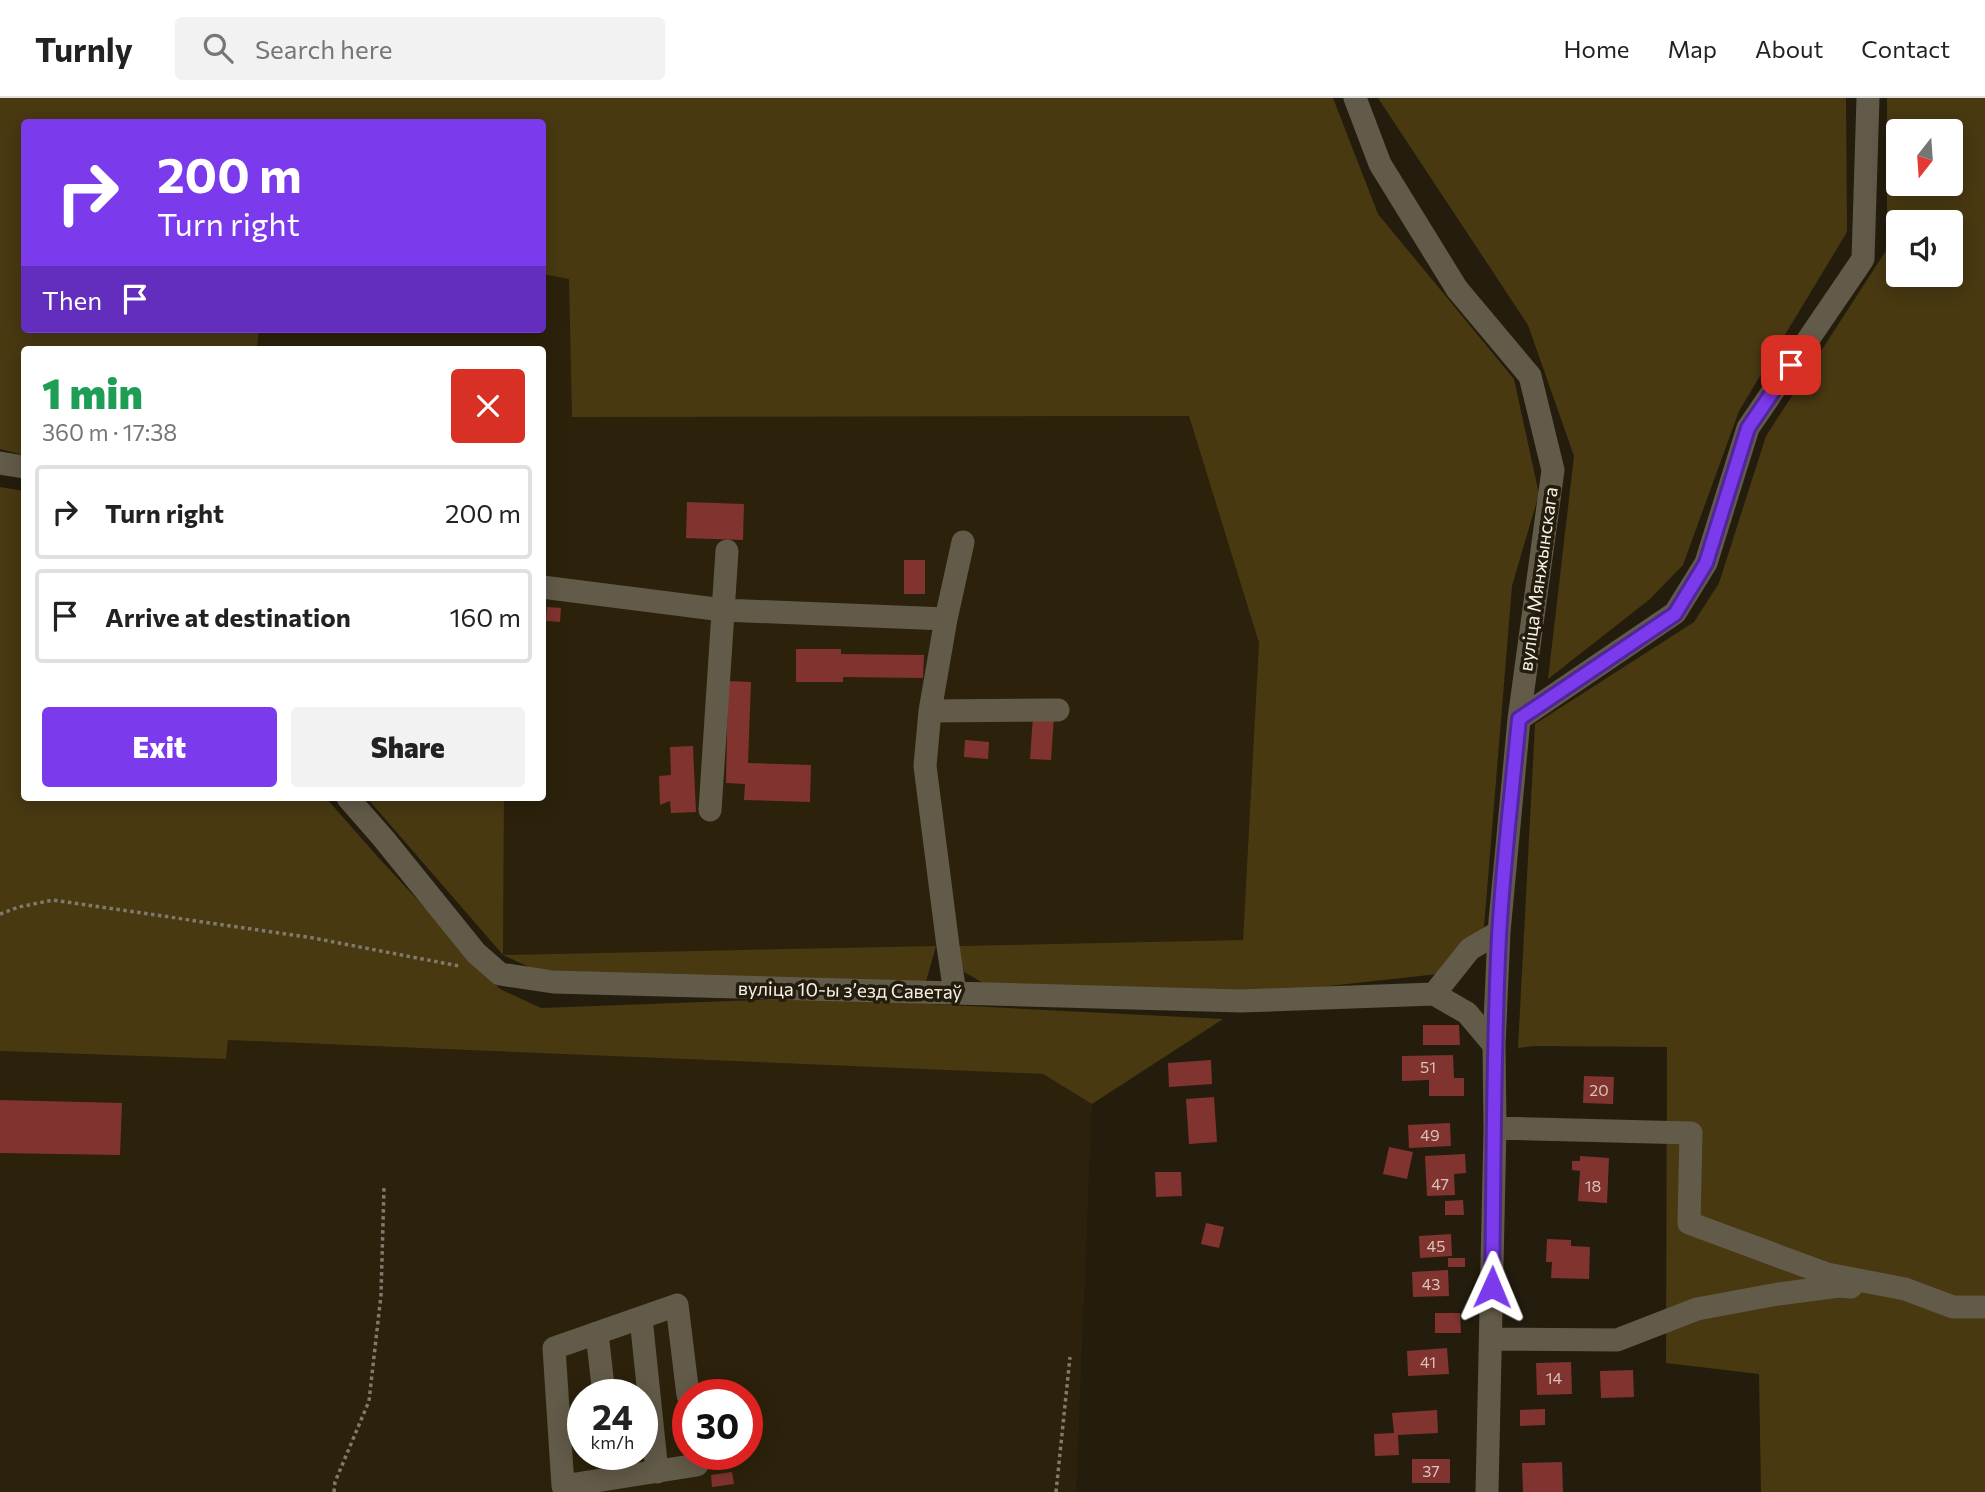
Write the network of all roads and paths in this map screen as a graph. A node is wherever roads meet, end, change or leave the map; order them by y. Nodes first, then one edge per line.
1 (1355, 98) edge
2 (1868, 98) edge
3 (0, 463) edge
4 (21, 466) edge
5 (963, 542) dead end
6 (727, 551) dead end
7 (546, 588) edge
8 (723, 610) junction
9 (946, 619) junction
10 (1058, 710) dead end
11 (930, 711) junction
12 (1519, 719) junction
13 (351, 801) edge
14 (710, 810) dead end
15 (0, 914) edge
16 (1499, 932) junction
17 (460, 966) dead end
18 (955, 993) junction
19 (1434, 994) junction
20 (1494, 1045) junction
21 (1495, 1128) junction
22 (384, 1188) dead end
23 (1905, 1289) junction
24 (1985, 1307) edge
25 (641, 1318) junction
26 (597, 1333) junction
27 (1491, 1339) junction
28 (1070, 1357) dead end
29 (602, 1379) edge
30 (686, 1379) edge
31 (672, 1469) edge
32 (613, 1470) edge
33 (657, 1472) junction
34 (614, 1478) junction
35 (564, 1489) edge
36 (334, 1492) edge
37 (1056, 1492) edge
38 (1487, 1492) edge

1 - 12 street, вуліца Мянжынскага
2 - 12 street
3 - 4 street
5 - 9 street
6 - 8 street
7 - 8 street
8 - 9 street
8 - 14 street
9 - 11 street
10 - 11 street
11 - 18 street
12 - 16 street, вуліца Мянжынскага
13 - 18 street, вуліца 10-ы зʼезд Саветаў
15 - 17 path
16 - 19 street
16 - 20 street, вуліца Мянжынскага
18 - 19 street, вуліца 10-ы зʼезд Саветаў
19 - 20 street
20 - 21 street, вуліца Мянжынскага
21 - 23 street
21 - 27 street, вуліца Мянжынскага
22 - 36 path
23 - 24 street
23 - 27 street
25 - 26 street
25 - 30 street
25 - 33 street
26 - 29 street
26 - 35 street
27 - 38 street, вуліца Мянжынскага
28 - 37 path
31 - 33 street
32 - 34 street
33 - 34 street
34 - 35 street

